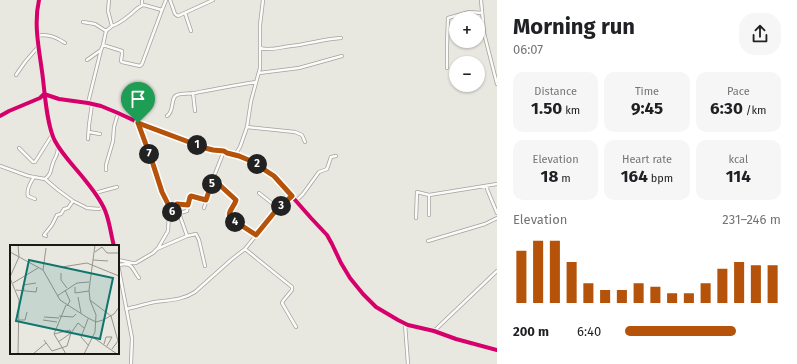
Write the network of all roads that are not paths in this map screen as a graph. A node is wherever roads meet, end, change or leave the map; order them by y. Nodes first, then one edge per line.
1 (35, 0) edge
2 (109, 0) edge
3 (142, 0) edge
4 (166, 0) edge
5 (170, 0) edge
6 (213, 0) edge
7 (263, 0) edge
8 (481, 0) edge
9 (38, 1) edge
10 (142, 5) junction
11 (162, 10) junction
12 (482, 12) edge
13 (185, 13) junction
14 (449, 18) edge
15 (83, 22) dead end
16 (112, 26) junction
17 (106, 31) junction
18 (191, 31) dead end
19 (37, 35) junction
20 (485, 37) edge
21 (341, 38) dead end
22 (65, 43) dead end
23 (103, 45) junction
24 (38, 47) junction
25 (260, 48) junction
26 (101, 50) junction
27 (342, 56) dead end
28 (87, 60) dead end
29 (447, 68) dead end
30 (259, 72) junction
31 (16, 75) dead end
32 (256, 82) junction
33 (497, 84) edge
34 (193, 93) junction
35 (44, 94) junction
36 (88, 103) junction
37 (92, 104) junction
38 (195, 111) dead end
39 (118, 113) junction
40 (0, 116) edge
41 (167, 116) dead end
42 (138, 123) junction
43 (247, 127) junction
44 (89, 132) junction
45 (100, 134) dead end
46 (52, 135) junction
47 (88, 139) dead end
48 (305, 142) dead end
49 (58, 146) junction
50 (18, 148) dead end
51 (224, 151) junction
52 (235, 154) junction
53 (336, 156) dead end
54 (0, 166) edge
55 (106, 170) dead end
56 (34, 177) junction
57 (45, 179) junction
58 (213, 179) junction
59 (497, 184) edge
60 (488, 185) junction
61 (118, 187) dead end
62 (95, 192) junction
63 (259, 194) dead end
64 (429, 195) junction
65 (292, 196) junction
66 (35, 199) dead end
67 (206, 200) junction
68 (73, 201) junction
69 (296, 201) junction
70 (188, 205) junction
71 (104, 208) junction
72 (204, 208) dead end
73 (278, 208) junction
74 (172, 212) junction
75 (497, 213) edge
76 (429, 215) dead end
77 (416, 218) dead end
78 (497, 218) edge
79 (256, 235) junction
80 (46, 236) dead end
81 (187, 236) junction
82 (428, 240) dead end
83 (114, 245) edge
84 (245, 249) junction
85 (157, 250) junction
86 (119, 260) edge
87 (136, 262) junction
88 (119, 265) edge
89 (205, 266) dead end
90 (133, 268) junction
91 (119, 270) edge
92 (497, 272) edge
93 (139, 278) dead end
94 (126, 309) junction
95 (405, 324) junction
96 (296, 327) dead end
97 (434, 331) junction
98 (497, 350) edge
99 (131, 364) edge
100 (408, 364) edge

1 - 9 street
2 - 16 street
3 - 10 street
4 - 11 street
5 - 13 street
6 - 13 street
7 - 25 street
8 - 12 street
9 - 19 street
10 - 11 street
10 - 16 street
11 - 23 street
13 - 18 street
14 - 29 street
15 - 17 street
16 - 17 street
17 - 23 street
19 - 22 street
19 - 24 street
20 - 33 street
21 - 25 street
23 - 26 street
24 - 31 street
24 - 35 street
25 - 30 street
26 - 28 street
26 - 36 street
27 - 30 street
30 - 32 street
32 - 34 street
32 - 43 street
34 - 38 street
34 - 41 street
35 - 36 street
35 - 40 street
35 - 46 street
36 - 37 street
37 - 39 street
37 - 44 street
39 - 42 street
39 - 55 street
42 - 51 street
42 - 74 street
43 - 48 street
43 - 52 street
44 - 45 street
44 - 47 street
46 - 49 street
46 - 50 street
49 - 57 street
49 - 62 street
51 - 52 street
51 - 58 street
52 - 65 street
53 - 69 street
54 - 56 street
56 - 57 street
56 - 66 street
57 - 68 street
58 - 67 street
58 - 79 street
59 - 60 street
60 - 64 street
60 - 75 street
61 - 62 street
62 - 71 street
63 - 73 street
64 - 76 street
64 - 77 street
65 - 69 street
65 - 73 street
67 - 70 street
67 - 72 street
68 - 71 street
68 - 80 street
69 - 95 street
70 - 74 street
70 - 81 street
71 - 83 street
73 - 79 street
74 - 85 street
78 - 82 street
79 - 84 street
81 - 85 street
81 - 89 street
84 - 94 street
84 - 96 street
85 - 87 street
86 - 87 street
87 - 90 street
88 - 90 street
90 - 93 street
91 - 94 street
92 - 97 street
94 - 99 street
95 - 97 street
95 - 100 street
97 - 98 street

